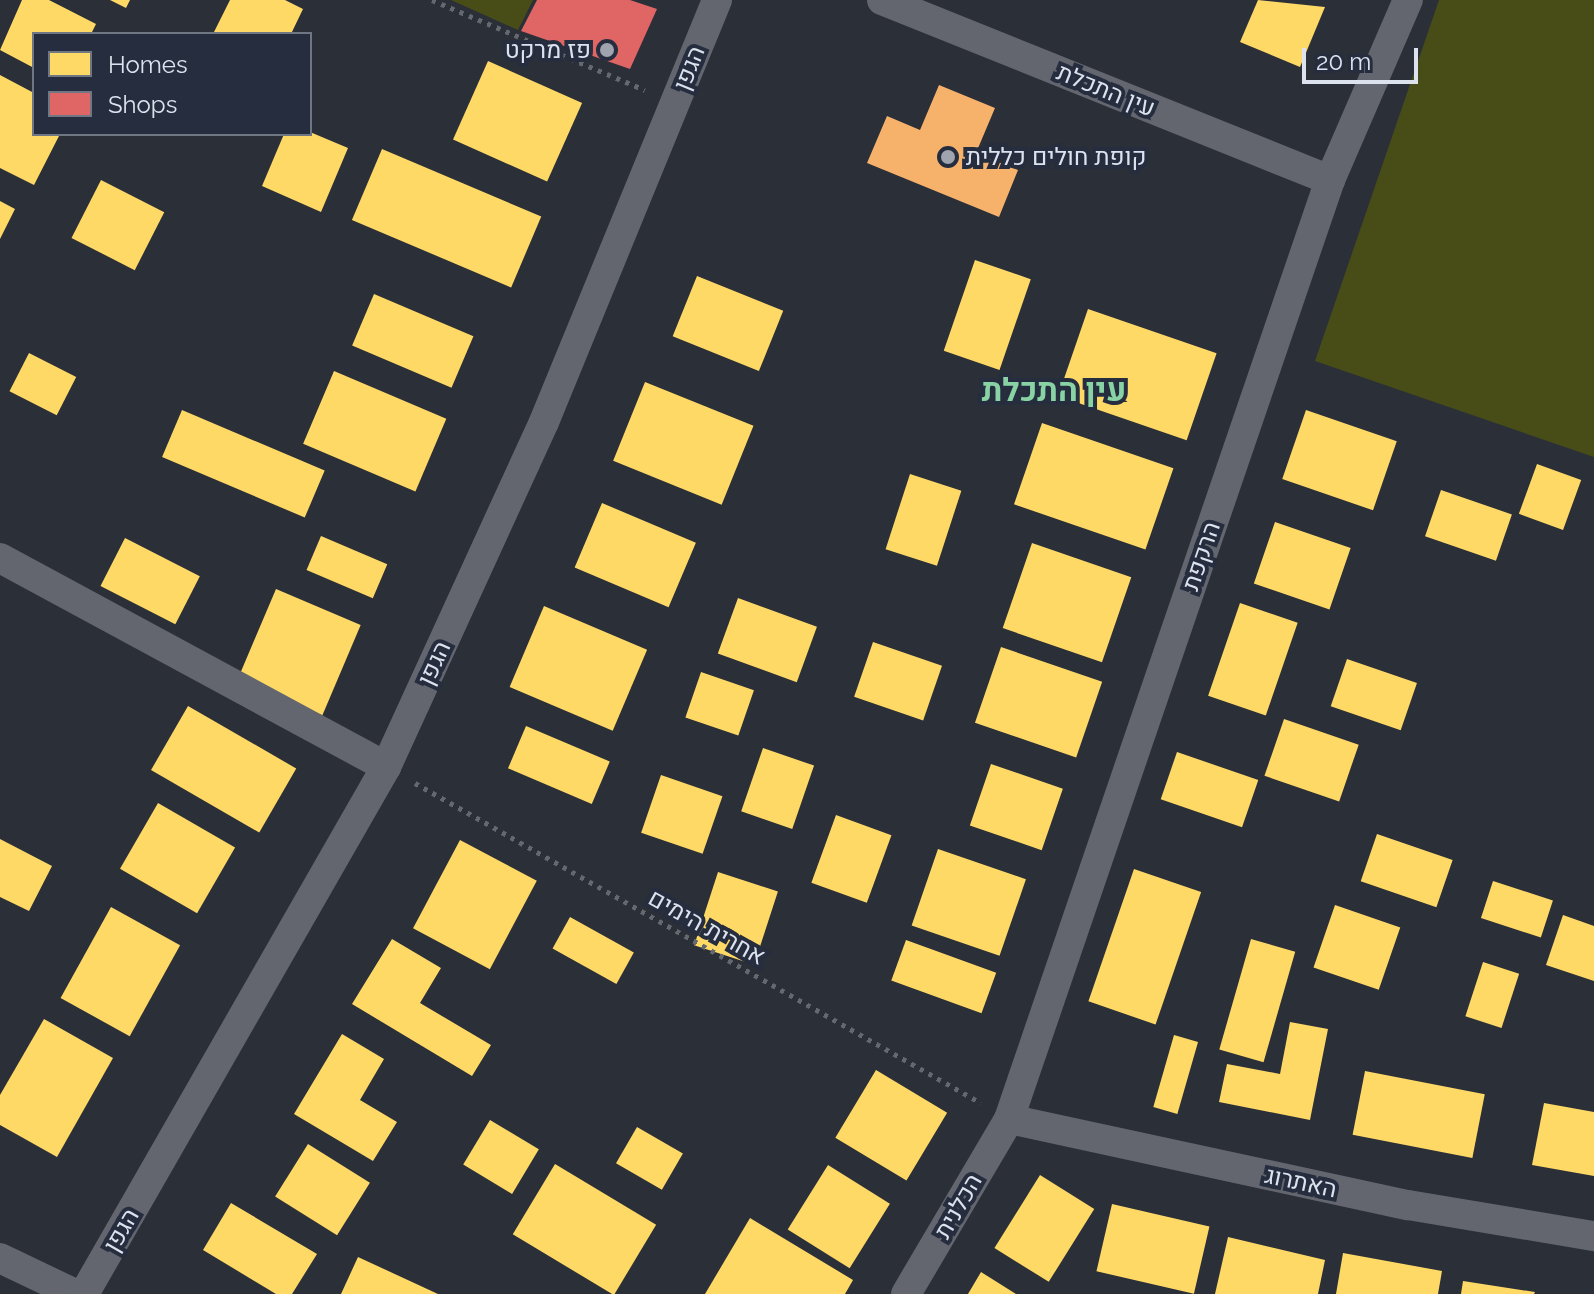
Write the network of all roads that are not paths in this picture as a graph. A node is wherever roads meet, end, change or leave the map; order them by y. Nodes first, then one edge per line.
1 (717, 0) edge
2 (882, 0) edge
3 (1408, 0) edge
4 (1330, 180) junction
5 (0, 558) edge
6 (386, 767) junction
7 (1009, 1119) junction
8 (1594, 1236) edge
9 (0, 1258) edge
10 (75, 1294) edge
11 (84, 1294) edge
12 (906, 1294) edge

1 - 6 street, הגפן
2 - 4 street, עין התכלת
3 - 4 street, הרקפת
4 - 7 street, הרקפת
5 - 6 street
6 - 11 street, הגפן
7 - 8 street, האתרוג
7 - 12 street, הכלנית
9 - 10 street

